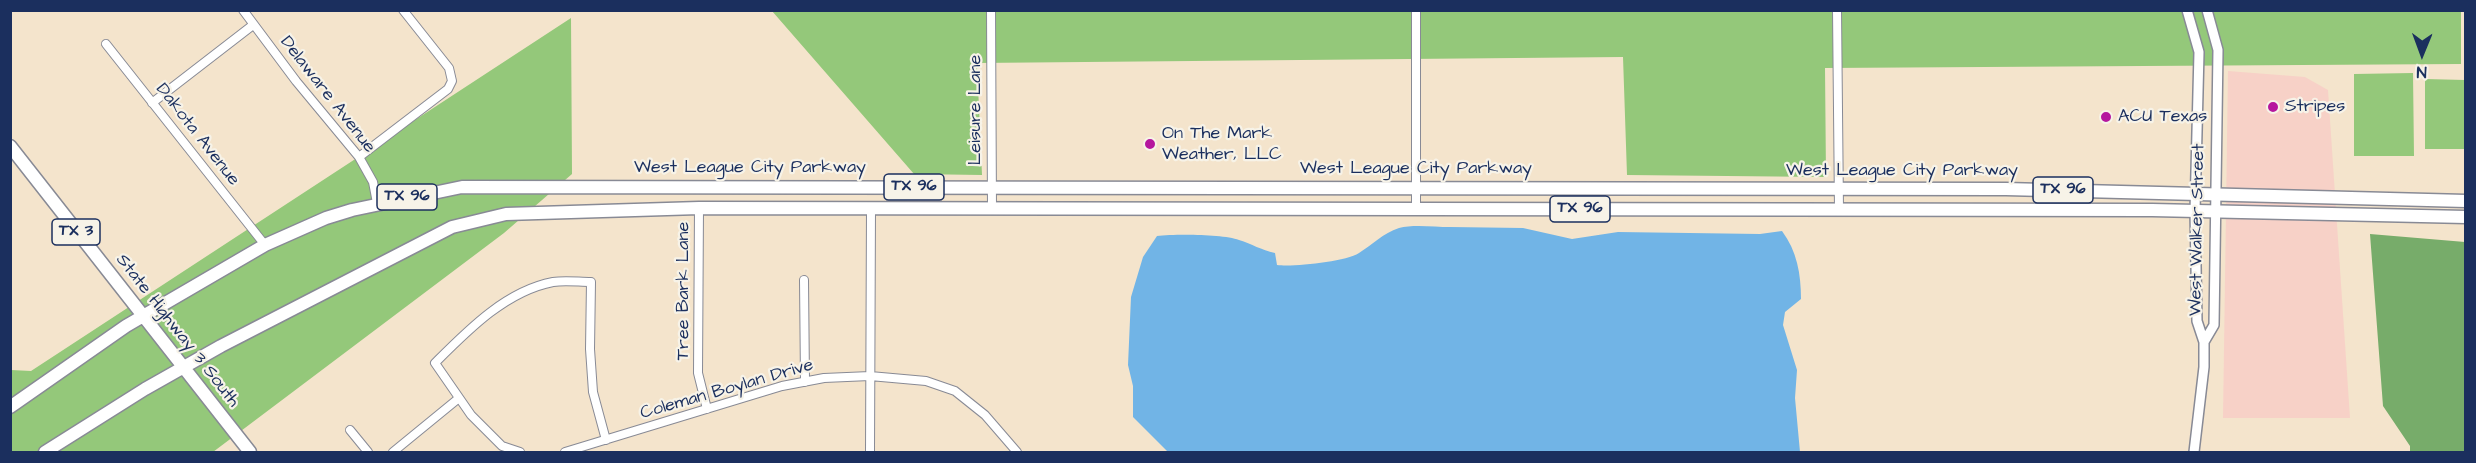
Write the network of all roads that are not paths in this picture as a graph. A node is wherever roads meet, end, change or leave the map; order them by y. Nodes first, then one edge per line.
1 (243, 10) edge
2 (403, 10) edge
3 (991, 10) edge
4 (1416, 10) edge
5 (1837, 10) edge
6 (2187, 10) edge
7 (2207, 10) edge
8 (253, 25) junction
9 (106, 44) dead end
10 (152, 103) junction
11 (10, 146) edge
12 (359, 157) junction
13 (699, 186) junction
14 (991, 187) junction
15 (1416, 187) junction
16 (1837, 188) junction
17 (2195, 194) junction
18 (2215, 194) junction
19 (2466, 201) edge
20 (377, 203) junction
21 (699, 208) junction
22 (871, 209) junction
23 (992, 209) junction
24 (1416, 209) junction
25 (1839, 210) junction
26 (2195, 211) junction
27 (2215, 211) junction
28 (2466, 217) edge
29 (265, 245) junction
30 (804, 280) dead end
31 (143, 316) junction
32 (2204, 342) junction
33 (183, 367) junction
34 (870, 376) junction
35 (805, 382) junction
36 (459, 398) junction
37 (10, 406) edge
38 (707, 409) junction
39 (350, 430) dead end
40 (606, 440) junction
41 (870, 452) edge
42 (45, 453) edge
43 (249, 453) edge
44 (368, 453) edge
45 (393, 453) edge
46 (520, 453) edge
47 (565, 453) edge
48 (1017, 453) edge
49 (2194, 453) edge

1 - 8 street, Delaware Avenue
2 - 12 street
3 - 14 street, Leisure Lane
4 - 15 street
5 - 16 street
6 - 17 street, West Walker Street
7 - 18 street, West Walker Street
8 - 10 street
8 - 12 street, Delaware Avenue
9 - 10 street, Dakota Avenue
10 - 29 street, Dakota Avenue
11 - 31 main road, State Highway 3 South / TX 3
12 - 20 street, Delaware Avenue
13 - 14 main road, West League City Parkway / TX 96
13 - 20 main road, West League City Parkway / TX 96
13 - 21 main road
14 - 15 main road, West League City Parkway / TX 96
14 - 23 street, Leisure Lane
15 - 16 main road, West League City Parkway / TX 96
15 - 24 street
16 - 17 main road, West League City Parkway / TX 96
16 - 25 street
17 - 18 main road, West League City Parkway / TX 96
17 - 26 street, West Walker Street
18 - 19 main road, West League City Parkway / TX 96
18 - 27 street, West Walker Street
20 - 29 main road, West League City Parkway / TX 96
21 - 22 main road, TX 96
21 - 33 main road, TX 96
21 - 38 street, Tree Bark Lane
22 - 23 main road, TX 96
22 - 34 street
23 - 24 main road, TX 96
24 - 25 main road, TX 96
25 - 26 main road, TX 96
26 - 27 main road, TX 96
26 - 32 street, West Walker Street
27 - 28 main road, TX 96
27 - 32 street, West Walker Street
29 - 31 main road, West League City Parkway / TX 96
30 - 35 street
31 - 33 main road, State Highway 3 South / TX 3
31 - 37 main road, TX 96
32 - 49 street, West Walker Street
33 - 42 main road, TX 96
33 - 43 main road, State Highway 3 South / TX 3
34 - 35 street, Coleman Boylan Drive
34 - 41 street
34 - 48 street, Coleman Boylan Drive
35 - 38 street, Coleman Boylan Drive
36 - 40 street
36 - 45 street
36 - 46 street
38 - 40 street, Coleman Boylan Drive
39 - 44 street
40 - 47 street, Coleman Boylan Drive

